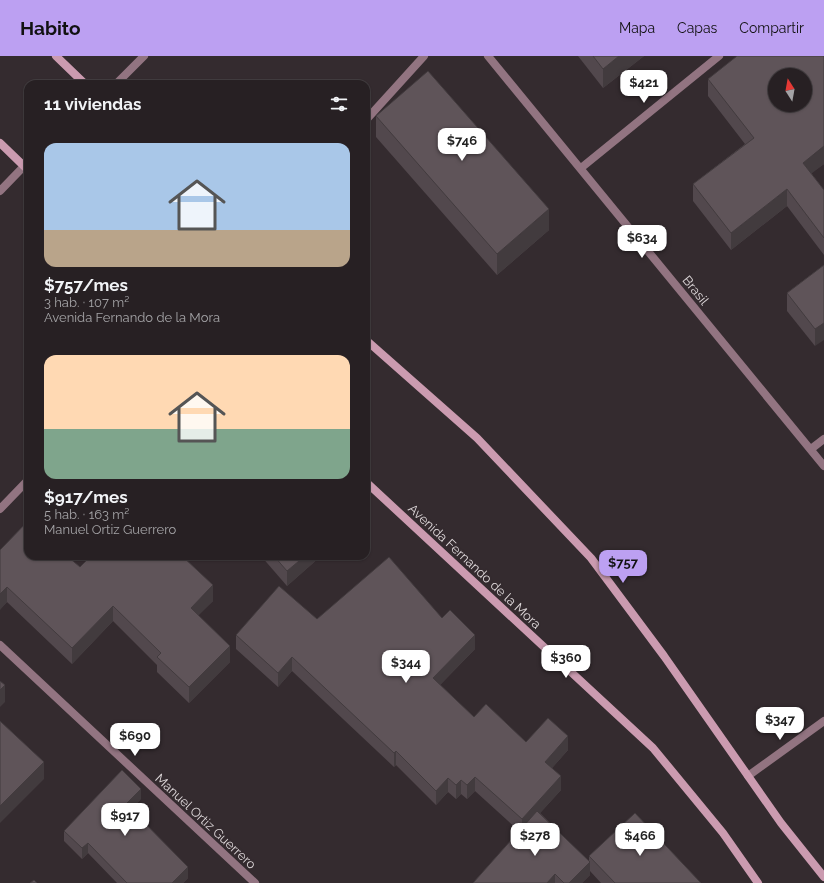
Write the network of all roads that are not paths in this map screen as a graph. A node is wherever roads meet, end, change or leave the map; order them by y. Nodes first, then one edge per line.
1 (56, 56) edge
2 (144, 56) edge
3 (424, 56) edge
4 (488, 56) edge
5 (719, 56) edge
6 (81, 80) edge
7 (120, 80) edge
8 (370, 116) edge
9 (0, 143) edge
10 (24, 163) edge
11 (581, 168) junction
12 (24, 169) edge
13 (0, 191) edge
14 (370, 344) edge
15 (824, 439) edge
16 (811, 449) junction
17 (824, 466) edge
18 (24, 484) edge
19 (370, 486) edge
20 (0, 509) edge
21 (0, 645) edge
22 (824, 721) edge
23 (748, 776) junction
24 (824, 877) edge
25 (255, 883) edge
26 (758, 883) edge

1 - 6 main road
2 - 7 street
3 - 8 street
4 - 11 street, Brasil
5 - 11 street
9 - 10 main road
11 - 16 street, Brasil
12 - 13 street
14 - 23 main road
15 - 16 street
16 - 17 street, Brasil
18 - 20 street
19 - 26 main road, Avenida Fernando de la Mora
21 - 25 street, Manuel Ortiz Guerrero
22 - 23 street
23 - 24 main road

